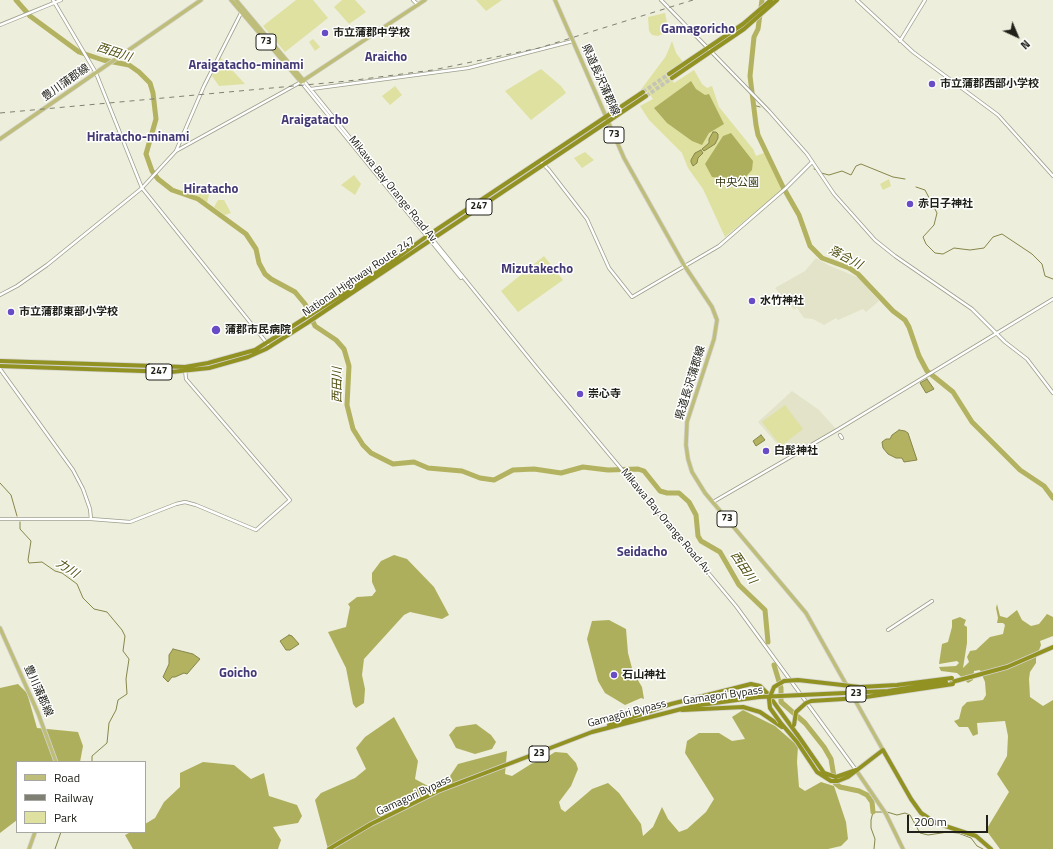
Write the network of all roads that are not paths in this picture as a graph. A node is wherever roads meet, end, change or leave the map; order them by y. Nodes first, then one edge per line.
1 (53, 0) edge
2 (61, 0) edge
3 (201, 0) edge
4 (231, 0) edge
5 (236, 0) edge
6 (413, 0) edge
7 (425, 0) edge
8 (555, 0) edge
9 (661, 0) edge
10 (770, 0) edge
11 (777, 0) edge
12 (857, 0) edge
13 (925, 0) edge
14 (55, 4) junction
15 (418, 5) junction
16 (241, 13) junction
17 (0, 25) edge
18 (573, 41) junction
19 (900, 41) junction
20 (707, 48) junction
21 (711, 52) junction
22 (96, 73) junction
23 (303, 82) junction
24 (311, 89) junction
25 (606, 116) junction
26 (608, 121) junction
27 (0, 139) edge
28 (176, 151) junction
29 (540, 160) junction
30 (812, 162) junction
31 (544, 164) junction
32 (1053, 176) edge
33 (142, 188) junction
34 (428, 235) junction
35 (431, 239) junction
36 (684, 265) junction
37 (0, 295) edge
38 (1053, 299) edge
39 (312, 317) junction
40 (997, 333) junction
41 (268, 345) junction
42 (0, 361) edge
43 (185, 366) junction
44 (0, 368) edge
45 (185, 372) junction
46 (1053, 393) edge
47 (713, 502) junction
48 (0, 519) edge
49 (91, 519) junction
50 (932, 601) dead end
51 (0, 628) edge
52 (888, 630) dead end
53 (1053, 646) edge
54 (952, 681) junction
55 (760, 698) junction
56 (682, 710) junction
57 (592, 732) junction
58 (791, 735) junction
59 (799, 737) junction
60 (883, 750) junction
61 (56, 761) edge
62 (856, 770) junction
63 (828, 778) junction
64 (35, 833) edge
65 (29, 849) edge
66 (330, 849) edge
67 (903, 849) edge
68 (991, 849) edge

1 - 14 street
2 - 14 street
3 - 22 main road, 豊川蒲郡線
4 - 16 main road, 73
5 - 23 main road, 73
6 - 15 street
7 - 15 main road
8 - 18 main road, 県道長沢蒲郡線 / 73
9 - 20 street
10 - 20 highway
11 - 21 highway
12 - 19 street
13 - 19 street
14 - 17 street
14 - 22 street
15 - 23 main road
16 - 23 main road, 73
16 - 28 street
18 - 24 street
18 - 25 main road, 県道長沢蒲郡線 / 73
19 - 32 street
20 - 21 street
20 - 21 highway
21 - 30 street
22 - 27 main road, 豊川蒲郡線
22 - 33 street
23 - 24 street, Mikawa Bay Orange Road Av.
23 - 28 street
23 - 34 street, Mikawa Bay Orange Road Av.
24 - 34 street, Mikawa Bay Orange Road Av.
25 - 26 main road, 県道長沢蒲郡線 / 73
25 - 26 highway, National Highway Route 247 / 247
25 - 29 highway, National Highway Route 247 / 247
26 - 31 highway, National Highway Route 247 / 247
26 - 36 main road, 県道長沢蒲郡線 / 73
28 - 33 street
29 - 31 street
29 - 34 highway, National Highway Route 247 / 247
30 - 36 street
30 - 40 street
31 - 35 highway, National Highway Route 247 / 247
31 - 36 street
33 - 37 street
33 - 41 street
34 - 35 street, Mikawa Bay Orange Road Av.
34 - 39 highway, National Highway Route 247 / 247
35 - 39 highway, National Highway Route 247 / 247
35 - 62 street, Mikawa Bay Orange Road Av.
36 - 47 main road, 県道長沢蒲郡線 / 73
38 - 40 street
39 - 41 highway, National Highway Route 247 / 247
39 - 41 highway, National Highway Route 247 / 247
40 - 46 street
40 - 47 street
41 - 43 highway, National Highway Route 247 / 247
41 - 45 highway, National Highway Route 247 / 247
42 - 43 highway, National Highway Route 247 / 247
43 - 45 street
44 - 45 highway, National Highway Route 247 / 247
44 - 49 street
45 - 49 street
47 - 60 main road, 県道長沢蒲郡線 / 73
48 - 49 street
50 - 52 street
51 - 61 main road, 豊川蒲郡線
53 - 54 highway
53 - 54 highway
54 - 55 highway, Gamagōri Bypass / 23, bridge
54 - 58 highway, bridge
54 - 59 highway, bridge
55 - 56 highway, Gamagori Bypass / 23
55 - 57 highway, Gamagōri Bypass / 23
56 - 58 highway
56 - 66 highway, Gamagori Bypass / 23
57 - 59 highway
57 - 66 highway, Gamagōri Bypass / 23
58 - 63 highway
59 - 63 highway
60 - 62 highway
60 - 68 highway
62 - 63 highway
62 - 67 main road
64 - 65 main road

